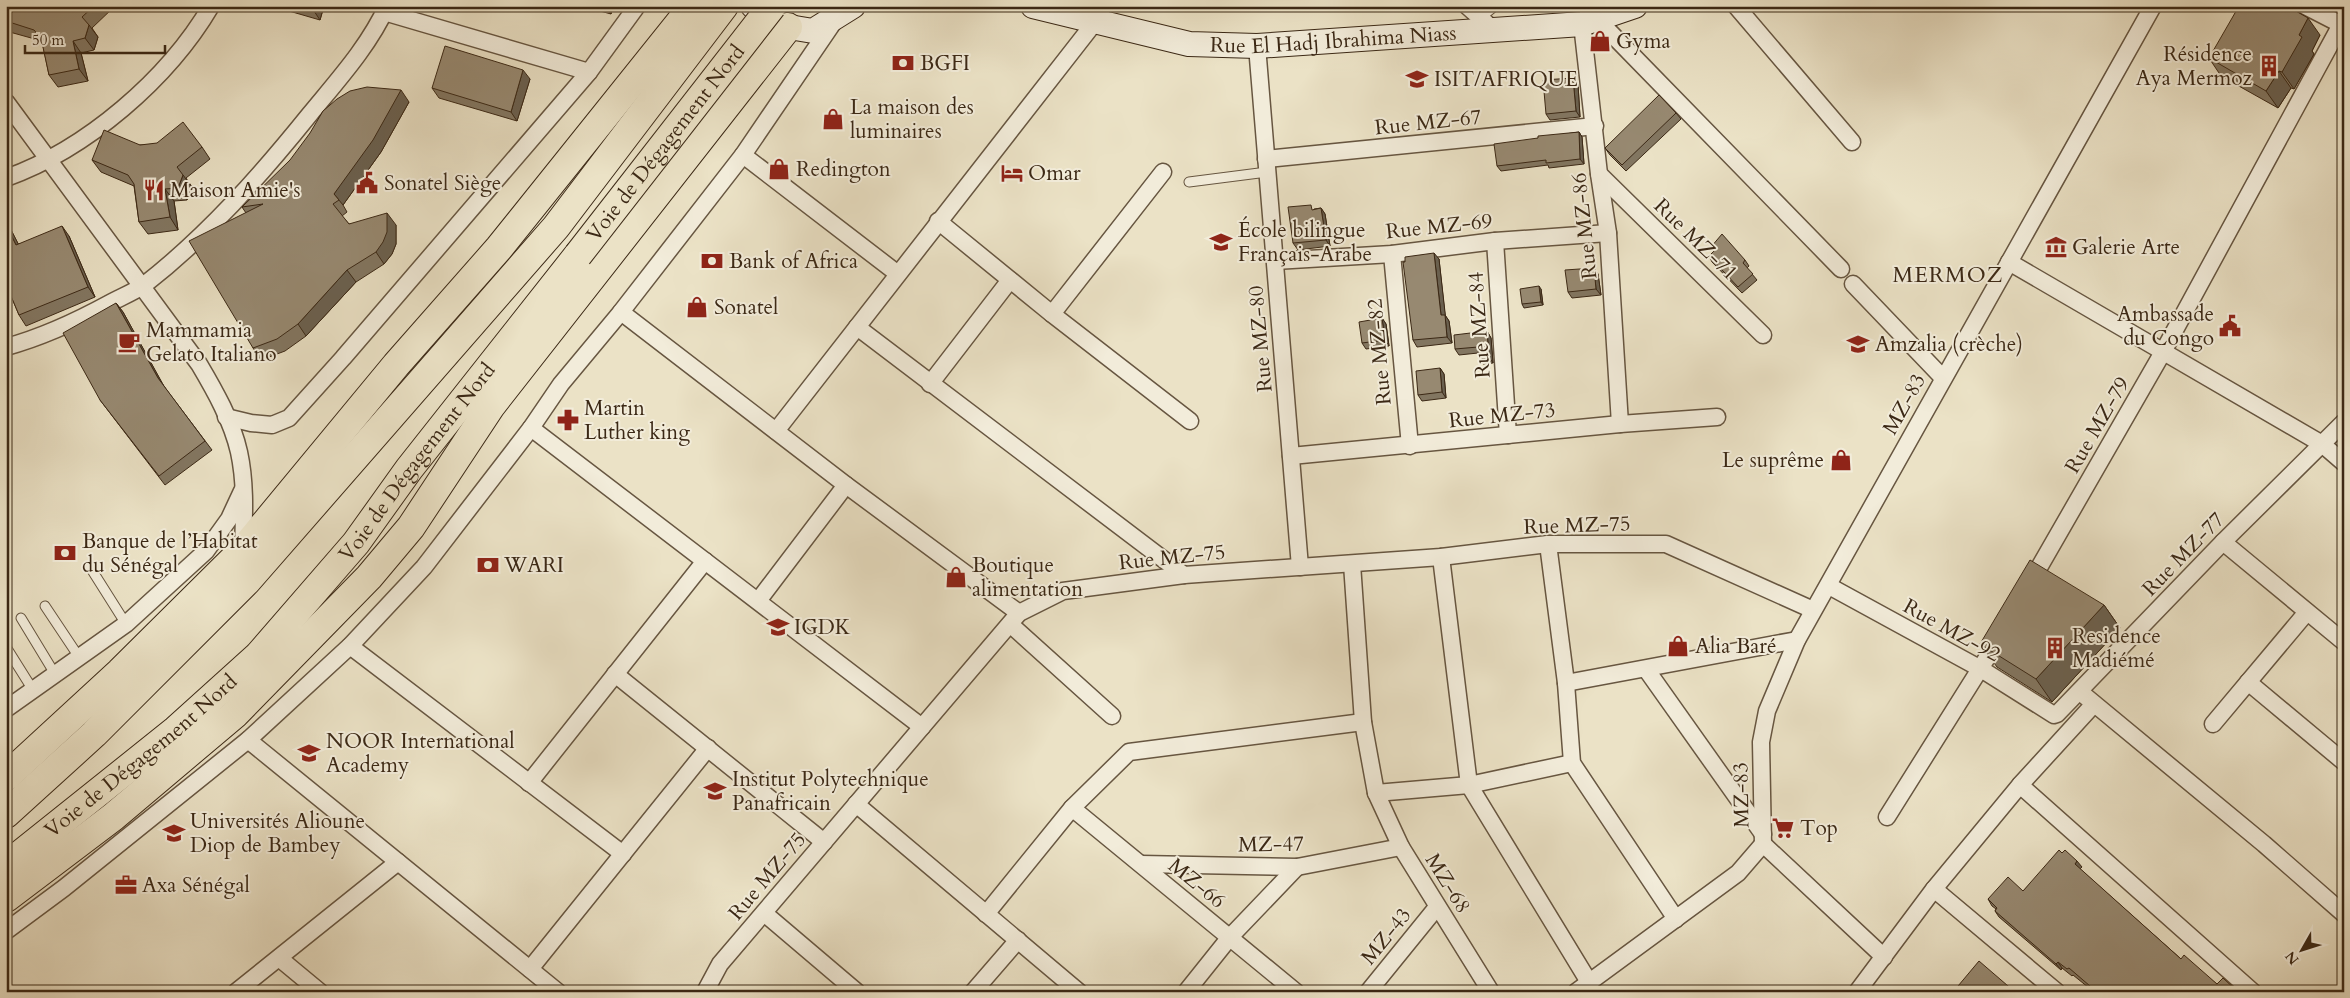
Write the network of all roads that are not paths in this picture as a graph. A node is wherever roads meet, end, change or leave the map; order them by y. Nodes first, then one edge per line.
1 (212, 6) edge
2 (637, 6) edge
3 (693, 6) edge
4 (724, 6) edge
5 (753, 6) edge
6 (1033, 6) edge
7 (1467, 6) edge
8 (1495, 6) edge
9 (1635, 6) edge
10 (1736, 6) edge
11 (2153, 6) edge
12 (2305, 6) edge
13 (386, 9) edge
14 (845, 11) edge
15 (780, 16) edge
16 (1095, 22) junction
17 (1590, 22) junction
18 (2343, 23) edge
19 (1487, 24) junction
20 (1257, 46) junction
21 (589, 72) junction
22 (6, 102) edge
23 (1594, 126) junction
24 (1852, 142) dead end
25 (743, 155) junction
26 (48, 159) junction
27 (1267, 166) junction
28 (1163, 172) dead end
29 (1599, 174) junction
30 (6, 178) edge
31 (1189, 182) dead end
32 (938, 221) junction
33 (1608, 233) junction
34 (1495, 241) junction
35 (1392, 254) junction
36 (1275, 261) junction
37 (2009, 262) junction
38 (1841, 270) dead end
39 (898, 274) junction
40 (1010, 280) junction
41 (1853, 284) dead end
42 (142, 286) junction
43 (442, 312) junction
44 (622, 312) junction
45 (1052, 314) junction
46 (857, 327) junction
47 (1762, 335) dead end
48 (6, 347) edge
49 (2163, 352) junction
50 (1942, 378) junction
51 (930, 384) junction
52 (226, 416) junction
53 (1717, 417) dead end
54 (1190, 421) dead end
55 (2344, 422) edge
56 (1620, 424) junction
57 (531, 428) junction
58 (776, 431) junction
59 (1508, 435) junction
60 (2322, 444) junction
61 (368, 445) junction
62 (462, 446) junction
63 (1410, 446) junction
64 (1291, 456) junction
65 (2344, 463) edge
66 (846, 485) junction
67 (244, 487) junction
68 (2223, 542) junction
69 (356, 543) junction
70 (1548, 544) junction
71 (244, 550) junction
72 (1441, 557) junction
73 (705, 561) junction
74 (1352, 564) junction
75 (90, 567) dead end
76 (1300, 567) junction
77 (1184, 575) junction
78 (1829, 586) junction
79 (2020, 601) edge
80 (758, 602) junction
81 (45, 606) dead end
82 (1813, 610) junction
83 (2308, 612) junction
84 (21, 618) dead end
85 (1014, 618) junction
86 (126, 624) junction
87 (2006, 626) edge
88 (1796, 640) junction
89 (2344, 642) edge
90 (350, 646) junction
91 (6, 648) edge
92 (79, 657) junction
93 (1646, 669) junction
94 (1981, 669) junction
95 (55, 674) junction
96 (615, 674) junction
97 (2248, 682) junction
98 (1566, 683) junction
99 (33, 690) junction
100 (2080, 691) junction
101 (8, 704) edge
102 (2094, 704) junction
103 (2054, 715) joint
104 (1112, 716) dead end
105 (1363, 722) junction
106 (2213, 724) dead end
107 (922, 727) junction
108 (248, 740) junction
109 (708, 748) junction
110 (2342, 758) edge
111 (1572, 764) junction
112 (6, 777) edge
113 (529, 783) junction
114 (1469, 785) junction
115 (2020, 785) junction
116 (1376, 793) junction
117 (856, 804) junction
118 (1072, 808) junction
119 (6, 814) edge
120 (1887, 817) dead end
121 (1763, 839) junction
122 (824, 842) junction
123 (1401, 847) junction
124 (623, 854) junction
125 (398, 862) junction
126 (1140, 864) junction
127 (6, 866) edge
128 (1297, 867) junction
129 (1934, 890) junction
130 (6, 898) edge
131 (1437, 907) junction
132 (764, 913) junction
133 (986, 914) junction
134 (2344, 914) edge
135 (1676, 918) junction
136 (6, 931) edge
137 (1230, 937) junction
138 (1018, 940) junction
139 (1884, 957) junction
140 (280, 958) junction
141 (530, 969) junction
142 (1583, 987) edge
143 (236, 992) edge
144 (320, 992) edge
145 (558, 992) edge
146 (705, 992) edge
147 (857, 992) edge
148 (973, 992) edge
149 (1079, 992) edge
150 (1186, 992) edge
151 (1296, 992) edge
152 (1368, 992) edge
153 (1491, 992) edge
154 (1857, 992) edge
155 (2057, 992) edge
156 (2252, 992) edge

1 - 26 street
2 - 21 street
3 - 43 highway
4 - 61 highway, Voie de Dégagement Nord
5 - 15 street
6 - 16 street, Rue El Hadj Ibrahima Niass
7 - 19 street
8 - 19 lane
9 - 17 street, Rue El Hadj Ibrahima Niass
10 - 24 street
11 - 37 street, MZ-83
12 - 18 street
13 - 21 street
13 - 42 street
14 - 15 street
14 - 25 street
15 - 62 highway
15 - 69 highway, Voie de Dégagement Nord, bridge
16 - 20 street, Rue El Hadj Ibrahima Niass
16 - 32 street
17 - 19 street, Rue El Hadj Ibrahima Niass
17 - 23 street, Rue MZ-86
17 - 38 street
18 - 49 street, Rue MZ-79
19 - 20 street, Rue El Hadj Ibrahima Niass
20 - 27 street, Rue MZ-80
21 - 52 street
22 - 26 street
23 - 27 street, Rue MZ-67
23 - 29 street, Rue MZ-86
25 - 39 street
25 - 44 street
26 - 30 street
26 - 42 street
27 - 31 lane
27 - 36 street, Rue MZ-80
28 - 45 street
29 - 33 street, Rue MZ-86
29 - 47 street, Rue MZ-71
32 - 39 street
32 - 40 street
33 - 34 street, Rue MZ-69
33 - 56 street, Rue MZ-86
34 - 35 street, Rue MZ-69
34 - 59 street, Rue MZ-84
35 - 36 street, Rue MZ-69
35 - 63 street, Rue MZ-82
36 - 64 street, Rue MZ-80
37 - 49 street
37 - 50 street, MZ-83
39 - 46 street
40 - 45 street
40 - 51 street
41 - 50 street
42 - 48 street
42 - 52 street
43 - 61 highway
43 - 71 highway
44 - 57 street
44 - 58 street
45 - 54 street
46 - 51 street
46 - 58 street
49 - 60 street
49 - 79 street, Rue MZ-79
50 - 78 street, MZ-83
51 - 77 street
52 - 67 street
53 - 56 street, Rue MZ-73
55 - 60 street, Rue MZ-77
56 - 59 street, Rue MZ-73
57 - 73 street
57 - 90 street
58 - 66 street
59 - 63 street, Rue MZ-73
60 - 65 street
60 - 68 street, Rue MZ-77
61 - 119 highway, Voie de Dégagement Nord
62 - 69 highway
62 - 130 highway
63 - 64 street, Rue MZ-73
64 - 76 street, Rue MZ-80
66 - 80 street
66 - 85 street
67 - 71 street
67 - 86 street
68 - 83 street
68 - 100 street, Rue MZ-77
69 - 127 highway, Voie de Dégagement Nord
70 - 72 street, Rue MZ-75
70 - 82 street, Rue MZ-75
70 - 98 street
71 - 112 highway
72 - 74 street, Rue MZ-75
72 - 114 street
73 - 80 street
73 - 96 street
74 - 76 street, Rue MZ-75
74 - 105 street, MZ-68
75 - 86 lane
76 - 77 street, Rue MZ-75
77 - 85 street, Rue MZ-75
78 - 82 street, MZ-83
78 - 94 street, Rue MZ-92
80 - 107 street
81 - 92 lane
82 - 88 street, MZ-83
83 - 89 street
83 - 97 street
84 - 95 lane
85 - 104 street
85 - 107 street, Rue MZ-75
86 - 92 street
87 - 94 street
88 - 93 street
88 - 121 street, MZ-83
90 - 108 street
90 - 113 street
91 - 99 lane
92 - 95 street
93 - 98 street
93 - 121 street
94 - 103 street, Rue MZ-92
94 - 120 street
95 - 99 street
96 - 109 street
96 - 113 street
97 - 106 street
97 - 110 street
98 - 111 street
99 - 101 street
100 - 102 street
100 - 103 street, Rue MZ-77
102 - 115 street
102 - 134 street
105 - 116 street, MZ-68
105 - 118 street
107 - 117 street, Rue MZ-75
108 - 125 street
108 - 136 street
109 - 122 street
109 - 124 street
111 - 114 street
111 - 135 street
113 - 124 street
114 - 116 street
114 - 142 street
115 - 129 street
115 - 156 street
116 - 123 street, MZ-68
117 - 122 street, Rue MZ-75
117 - 133 street
118 - 126 street, MZ-66
118 - 133 street
121 - 135 street
121 - 139 street
122 - 132 street, Rue MZ-75
123 - 128 street, MZ-47
123 - 131 street, MZ-68
124 - 141 street
125 - 140 street
125 - 141 street
126 - 128 street, MZ-47
126 - 137 street, MZ-66
128 - 137 street
129 - 139 street
129 - 155 street
131 - 152 street, MZ-43
131 - 153 street, MZ-68
132 - 146 street, Rue MZ-75
132 - 147 street
133 - 138 street
135 - 142 street
137 - 150 street
137 - 151 street, MZ-66
138 - 148 street
138 - 149 street
139 - 154 street
140 - 143 street
140 - 144 street
141 - 145 street

